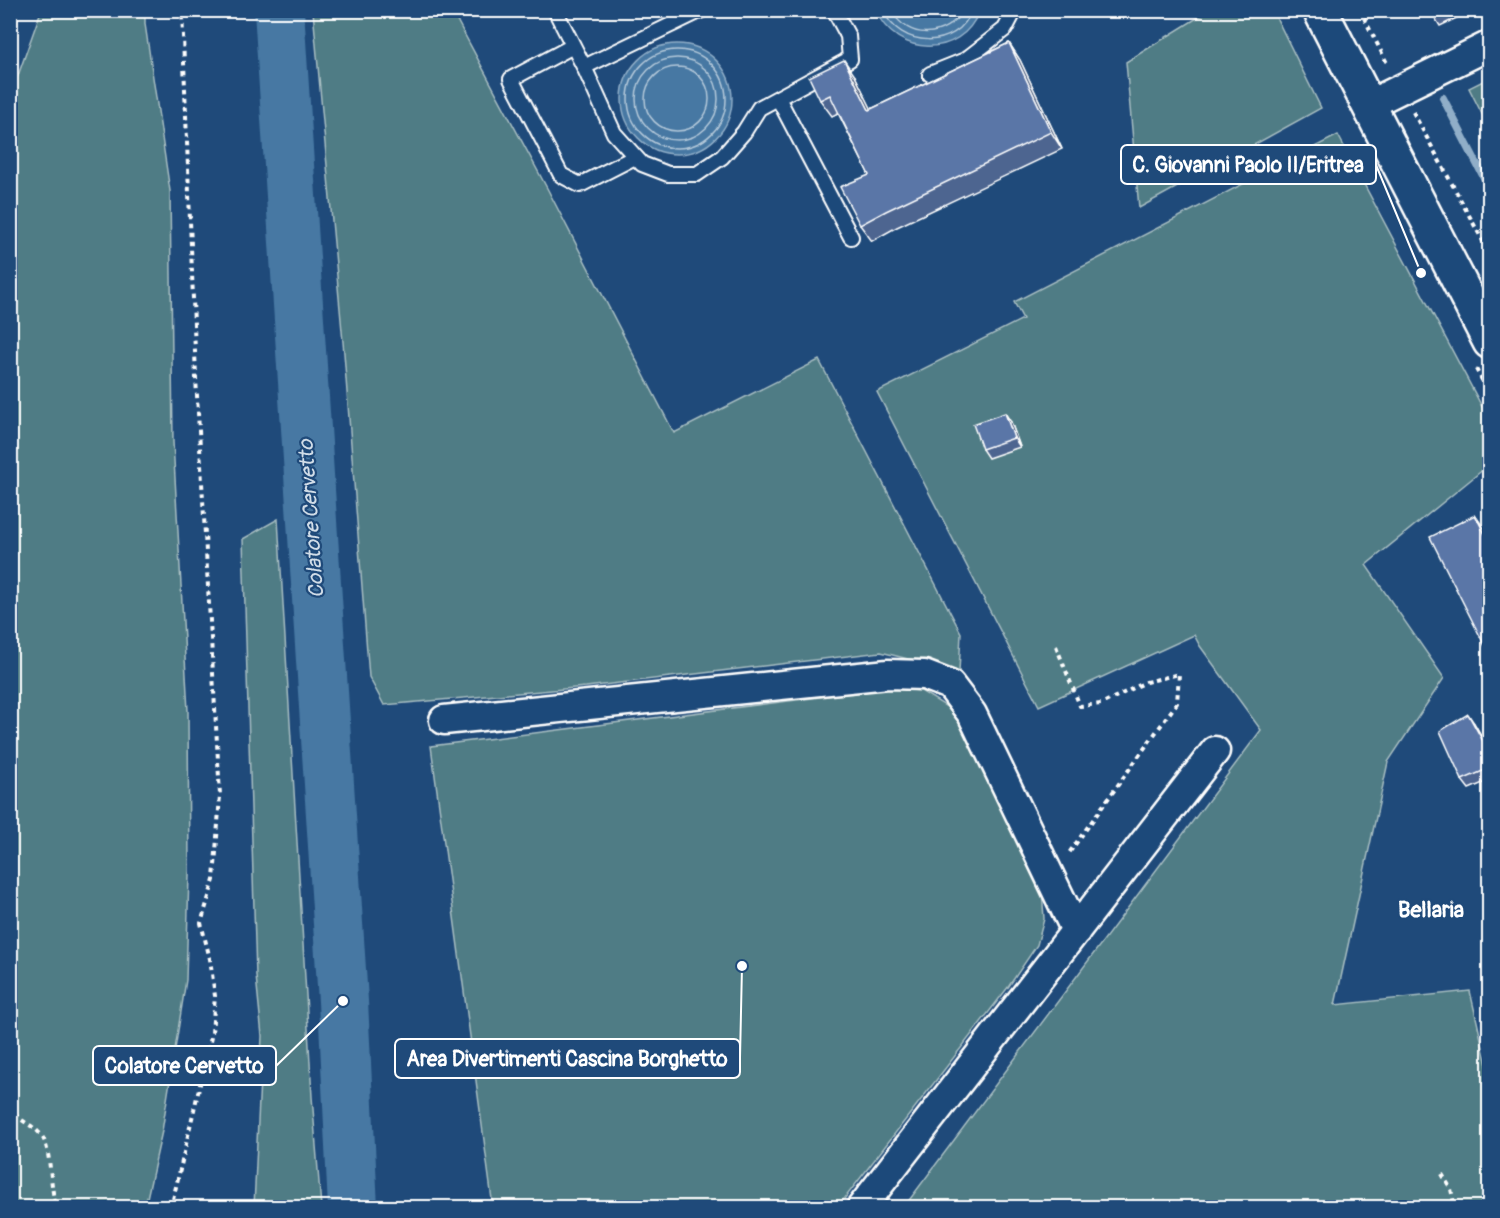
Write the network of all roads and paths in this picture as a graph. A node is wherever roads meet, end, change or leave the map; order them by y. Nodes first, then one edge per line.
1 (182, 10) edge
2 (555, 10) edge
3 (702, 10) edge
4 (834, 10) edge
5 (1015, 10) edge
6 (1320, 10) edge
7 (1360, 10) edge
8 (1490, 45) edge
9 (573, 46) junction
10 (584, 67) junction
11 (930, 74) dead end
12 (1401, 89) junction
13 (778, 98) junction
14 (1368, 105) junction
15 (635, 157) junction
16 (851, 237) edge
17 (1490, 254) edge
18 (1490, 342) edge
19 (1056, 646) dead end
20 (444, 720) dead end
21 (1215, 751) dead end
22 (1051, 879) junction
23 (1076, 931) junction
24 (10, 1107) edge
25 (1442, 1174) dead end
26 (57, 1208) edge
27 (171, 1208) edge
28 (861, 1208) edge
29 (1455, 1208) edge

1 - 27 path
2 - 9 lane
3 - 10 lane
4 - 13 lane
5 - 11 lane
6 - 14 main road
7 - 12 path
8 - 12 street
9 - 10 lane
9 - 15 lane
10 - 15 lane
12 - 14 street
12 - 17 path
13 - 15 lane
13 - 16 lane
14 - 18 main road
19 - 22 path
20 - 22 street
21 - 23 street
22 - 23 street
23 - 28 street
24 - 26 path
25 - 29 path

